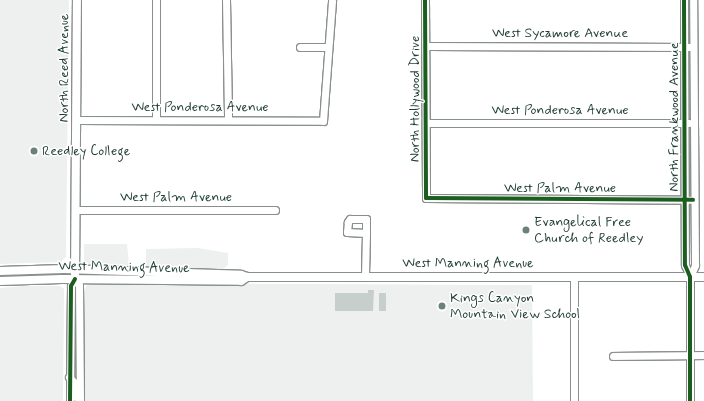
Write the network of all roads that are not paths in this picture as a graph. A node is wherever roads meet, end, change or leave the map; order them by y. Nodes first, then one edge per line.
1 (77, 0) edge
2 (156, 0) edge
3 (226, 0) edge
4 (332, 0) edge
5 (425, 0) edge
6 (684, 0) edge
7 (693, 0) edge
8 (427, 46) junction
9 (693, 46) junction
10 (300, 47) dead end
11 (328, 47) junction
12 (685, 47) junction
13 (77, 120) junction
14 (156, 120) junction
15 (228, 120) junction
16 (427, 123) junction
17 (685, 123) junction
18 (693, 123) junction
19 (426, 198) joint
20 (685, 200) junction
21 (693, 200) junction
22 (76, 210) junction
23 (275, 210) dead end
24 (366, 233) dead end
25 (75, 270) junction
26 (0, 271) edge
27 (365, 275) junction
28 (574, 277) junction
29 (690, 277) junction
30 (704, 277) edge
31 (247, 278) junction
32 (75, 279) junction
33 (0, 281) edge
34 (71, 321) junction
35 (690, 355) junction
36 (704, 355) edge
37 (613, 356) dead end
38 (79, 360) junction
39 (69, 377) junction
40 (70, 401) edge
41 (77, 401) edge
42 (80, 401) edge
43 (574, 401) edge
44 (690, 401) edge

1 - 13 main road, North Reed Avenue
2 - 14 street
3 - 15 street
4 - 11 street
5 - 8 street, North Hollywood Drive
6 - 12 street, North Frankwood Avenue
7 - 9 street, North Frankwood Avenue
8 - 12 street, West Sycamore Avenue
8 - 16 street, North Hollywood Drive
9 - 12 street, West Sycamore Avenue
9 - 18 street, North Frankwood Avenue
10 - 11 street
11 - 15 street, West Ponderosa Avenue
12 - 17 street, North Frankwood Avenue
13 - 14 street, West Ponderosa Avenue
13 - 22 main road, North Reed Avenue
14 - 15 street, West Ponderosa Avenue
16 - 17 street, West Ponderosa Avenue
16 - 19 street, North Hollywood Drive
17 - 18 street, West Ponderosa Avenue
17 - 20 street, North Frankwood Avenue
18 - 21 street, North Frankwood Avenue
19 - 20 street, West Palm Avenue
20 - 21 street, West Palm Avenue
20 - 29 street, North Frankwood Avenue
21 - 29 street, North Frankwood Avenue
22 - 23 street, West Palm Avenue
22 - 25 main road, North Reed Avenue
24 - 27 street
25 - 26 main road, West Manning Avenue
25 - 31 main road, West Manning Avenue
25 - 32 main road, North Reed Avenue
27 - 28 main road, West Manning Avenue
27 - 31 main road, West Manning Avenue
28 - 29 main road, West Manning Avenue
28 - 43 street
29 - 30 main road, West Manning Avenue
29 - 35 street, North Frankwood Avenue
31 - 32 main road, West Manning Avenue
32 - 33 main road, West Manning Avenue
32 - 34 street, North Reed Avenue
32 - 38 street, North Reed Avenue
34 - 38 street
34 - 39 street, North Reed Avenue
35 - 36 street
35 - 37 street
35 - 44 street, North Frankwood Avenue
38 - 42 street, North Reed Avenue
39 - 40 street, North Reed Avenue
39 - 41 street

